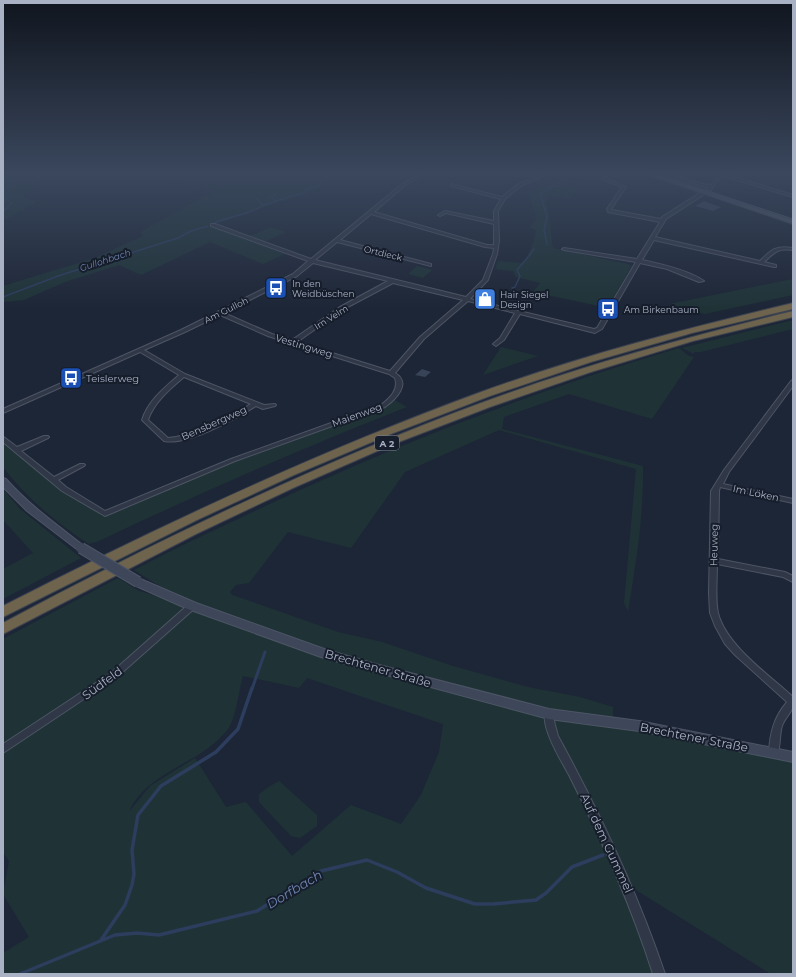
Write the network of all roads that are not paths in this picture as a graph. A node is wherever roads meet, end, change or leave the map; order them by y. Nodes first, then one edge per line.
1 (364, 218) edge
2 (389, 218) edge
3 (468, 218) edge
4 (495, 218) edge
5 (648, 218) edge
6 (665, 218) edge
7 (780, 218) edge
8 (662, 220) junction
9 (793, 222) edge
10 (495, 224) junction
11 (213, 225) dead end
12 (652, 238) junction
13 (338, 241) junction
14 (496, 246) junction
15 (564, 249) dead end
16 (793, 249) edge
17 (312, 261) junction
18 (638, 262) junction
19 (762, 262) junction
20 (429, 265) dead end
21 (774, 266) dead end
22 (392, 281) junction
23 (702, 281) dead end
24 (466, 300) junction
25 (793, 306) edge
26 (220, 313) junction
27 (518, 313) junction
28 (793, 314) edge
29 (292, 343) junction
30 (496, 344) dead end
31 (140, 350) junction
32 (391, 373) junction
33 (183, 375) junction
34 (793, 382) edge
35 (256, 404) junction
36 (273, 405) dead end
37 (3, 411) edge
38 (46, 437) dead end
39 (3, 439) edge
40 (17, 450) junction
41 (82, 465) dead end
42 (53, 480) junction
43 (3, 481) edge
44 (719, 485) junction
45 (793, 500) edge
46 (714, 561) junction
47 (793, 579) edge
48 (192, 606) junction
49 (3, 612) edge
50 (3, 629) edge
51 (793, 702) edge
52 (549, 714) junction
53 (3, 749) edge
54 (774, 752) junction
55 (793, 757) edge
56 (659, 974) edge

1 - 13 street, Am Gulloh
2 - 14 street
3 - 10 street
4 - 10 street
5 - 8 street
6 - 8 street
7 - 9 main road
8 - 12 street
10 - 14 street
11 - 17 street
12 - 18 street
12 - 19 street
13 - 17 street, Am Gulloh
13 - 20 street, Ortdieck
14 - 24 street
15 - 18 street
16 - 19 street
17 - 22 street
17 - 26 street, Am Gulloh
18 - 23 street
18 - 27 street
19 - 21 street
22 - 24 street
22 - 29 street, Im Velm
24 - 27 street
24 - 32 street
25 - 49 highway, A 2
26 - 29 street, Vestingweg
26 - 31 street, Am Gulloh
27 - 30 street
28 - 50 highway, A 2
29 - 32 street, Vestingweg
31 - 33 street
31 - 37 street, Am Gulloh
32 - 42 street, Maienweg
33 - 35 street
33 - 35 street, Bensbergweg
34 - 44 street, Heuweg
35 - 36 street
38 - 40 street
39 - 40 street
40 - 42 street
41 - 42 street
43 - 48 street, Brechtener Straße, bridge
44 - 45 street, Im Löken
44 - 46 street, Heuweg
46 - 47 street
46 - 51 street, Heuweg
48 - 52 street, Brechtener Straße
48 - 53 street, Südfeld
51 - 54 street
52 - 54 street, Brechtener Straße
52 - 56 street, Auf dem Gummel
54 - 55 street, Brechtener Straße

